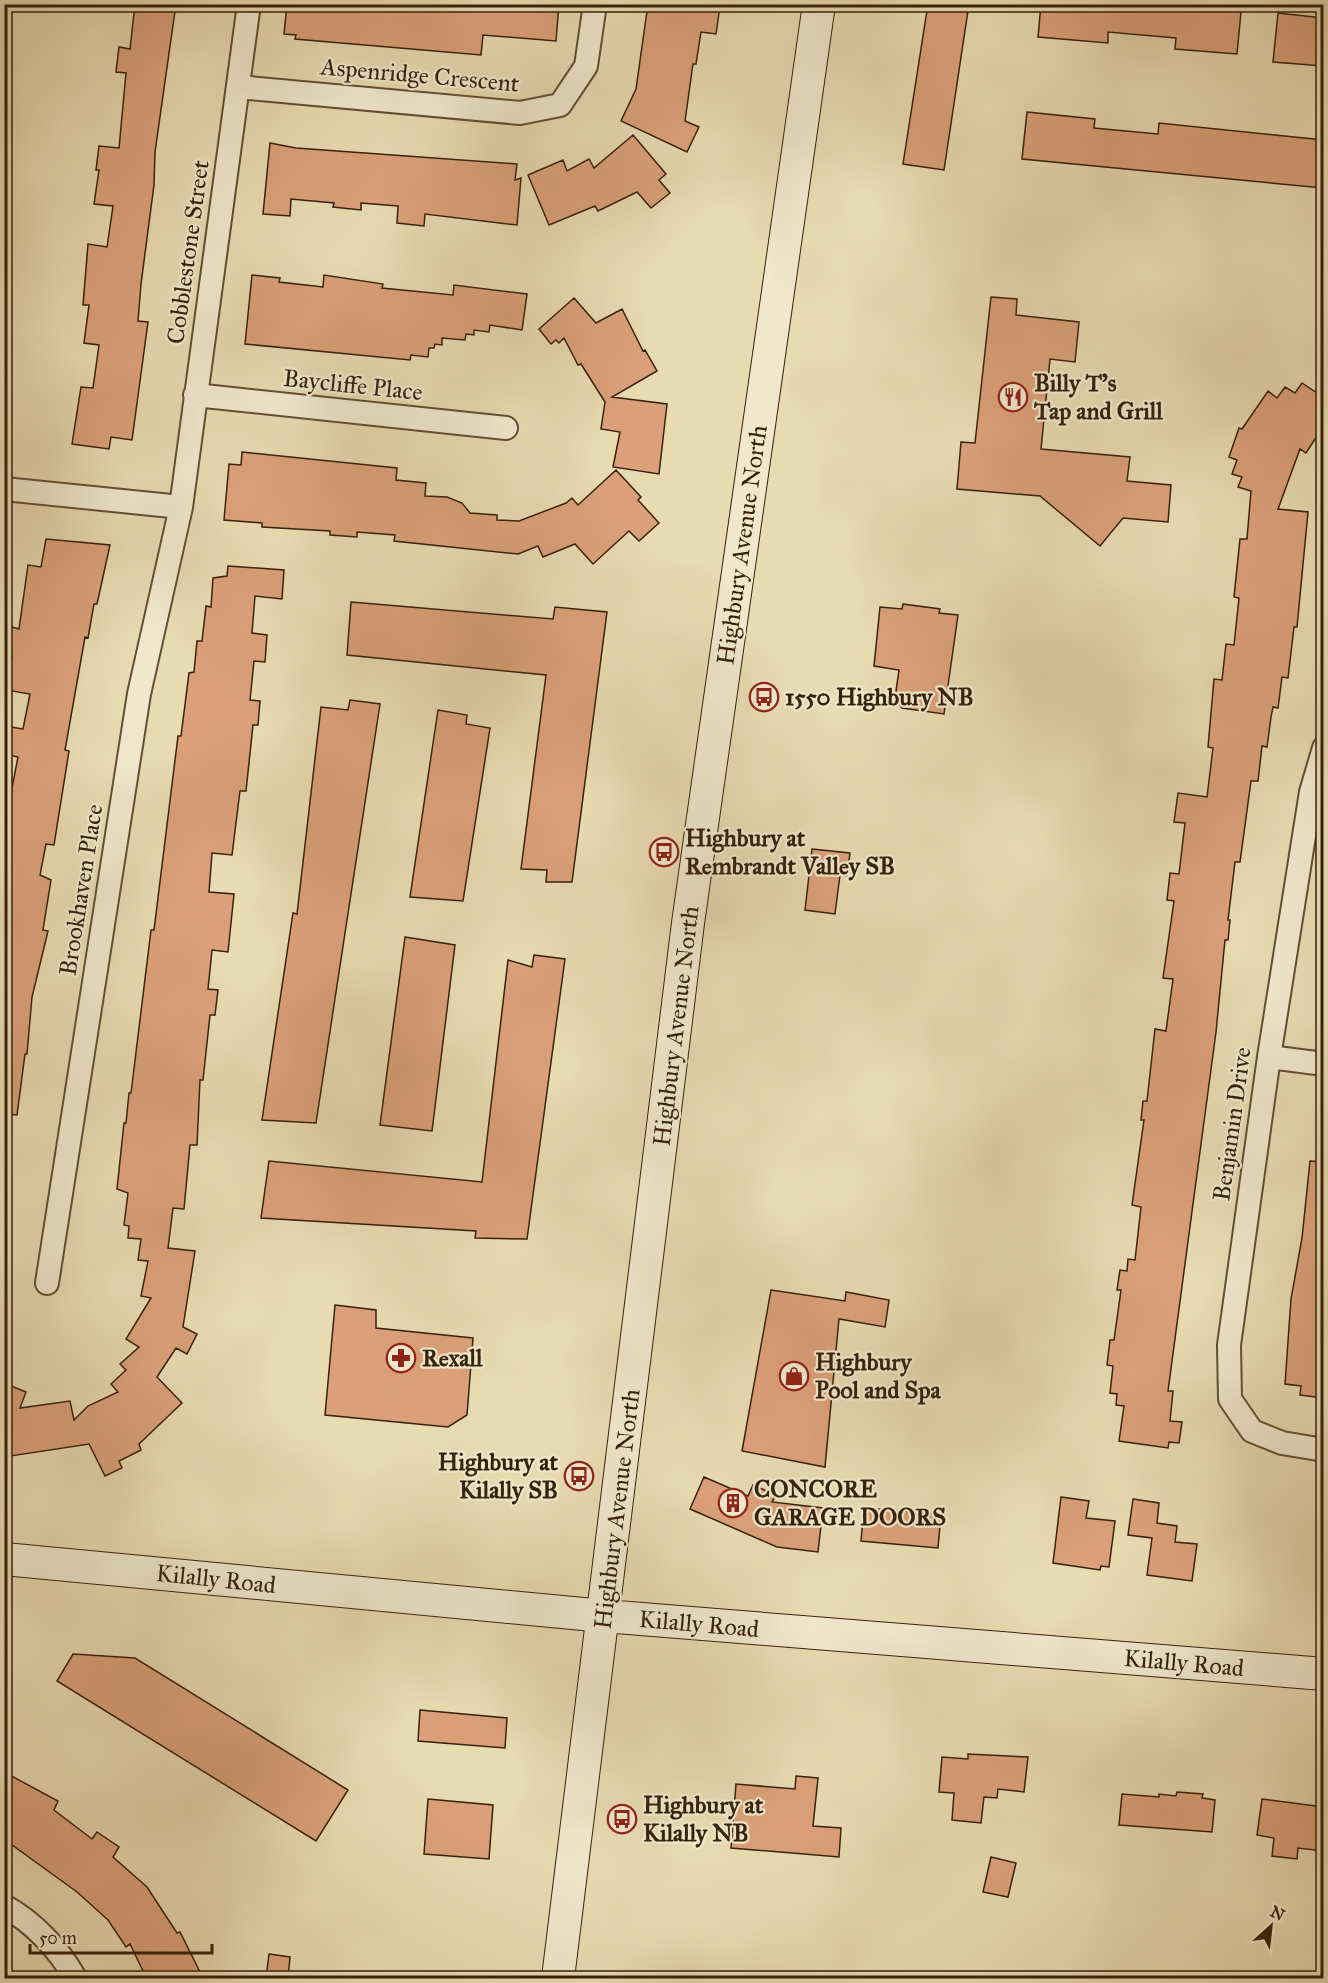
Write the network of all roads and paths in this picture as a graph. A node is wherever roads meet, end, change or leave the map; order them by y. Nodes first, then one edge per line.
1 (249, 4) edge
2 (595, 4) edge
3 (819, 4) edge
4 (238, 87) junction
5 (195, 395) junction
6 (506, 428) dead end
7 (4, 489) edge
8 (181, 507) junction
9 (1323, 748) edge
10 (1269, 1057) junction
11 (1323, 1064) edge
12 (47, 1283) dead end
13 (1323, 1449) edge
14 (4, 1559) edge
15 (604, 1616) junction
16 (1323, 1674) edge
17 (4, 1906) edge
18 (75, 1978) edge
19 (558, 1978) edge

1 - 4 street, Cobblestone Street
2 - 4 street, Aspenridge Crescent
3 - 15 main road, Highbury Avenue North
4 - 5 street, Cobblestone Street
5 - 6 street, Baycliffe Place
5 - 8 street, Cobblestone Street
7 - 8 street
8 - 12 street, Brookhaven Place
9 - 10 street, Benjamin Drive
10 - 11 street
10 - 13 street, Benjamin Drive
14 - 15 main road, Kilally Road
15 - 16 main road, Kilally Road
15 - 19 main road, Highbury Avenue North
17 - 18 street

